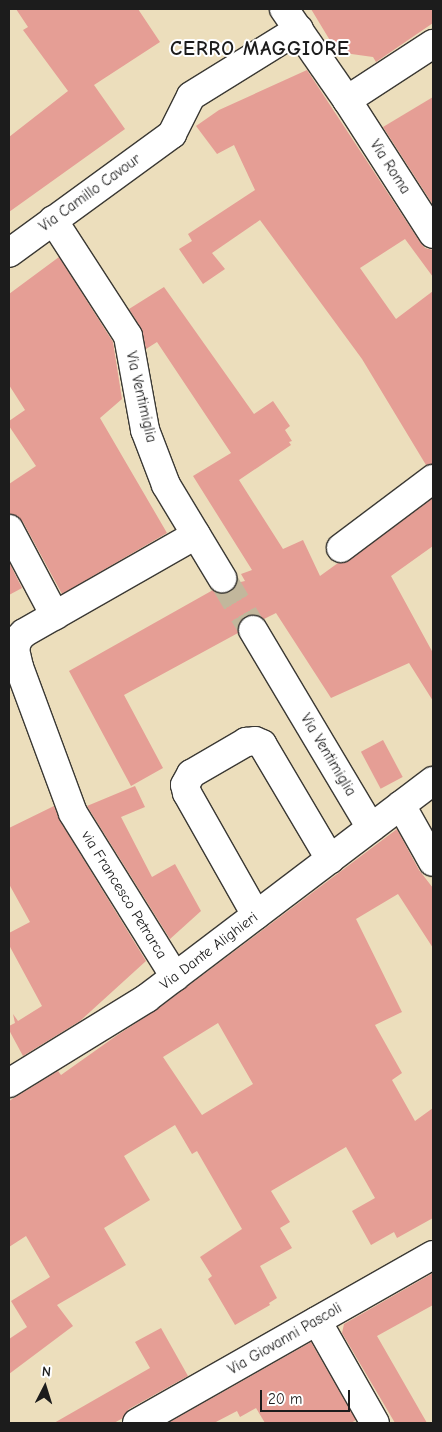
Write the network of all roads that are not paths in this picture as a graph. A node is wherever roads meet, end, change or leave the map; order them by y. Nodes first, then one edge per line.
1 (291, 19) edge
2 (433, 44) edge
3 (347, 100) junction
4 (53, 220) junction
5 (433, 234) edge
6 (9, 253) edge
7 (433, 479) edge
8 (9, 529) edge
9 (196, 535) junction
10 (341, 548) dead end
11 (222, 578) tunnel mouth
12 (55, 616) junction
13 (253, 630) tunnel mouth
14 (433, 781) edge
15 (401, 805) junction
16 (371, 828) junction
17 (330, 859) junction
18 (433, 862) edge
19 (256, 915) junction
20 (175, 977) junction
21 (9, 1083) edge
22 (433, 1255) edge
23 (316, 1321) junction
24 (137, 1423) edge
25 (375, 1423) edge

1 - 3 street, Via Roma
1 - 4 street, Via Camillo Cavour
2 - 3 street
3 - 5 street, Via Roma
4 - 6 street, Via Camillo Cavour
4 - 9 street, Via Ventimiglia
7 - 10 street
8 - 12 street
9 - 11 street, Via Ventimiglia
9 - 12 street
12 - 20 street, via Francesco Petrarca
13 - 16 street, Via Ventimiglia
14 - 15 street, Via Dante Alighieri
15 - 16 street, Via Dante Alighieri
15 - 18 street
16 - 17 street, Via Dante Alighieri
17 - 19 street, Via Dante Alighieri
17 - 19 street
19 - 20 street, Via Dante Alighieri
20 - 21 street, Via Dante Alighieri
22 - 23 street, Via Giovanni Pascoli
23 - 24 street, Via Giovanni Pascoli
23 - 25 street

